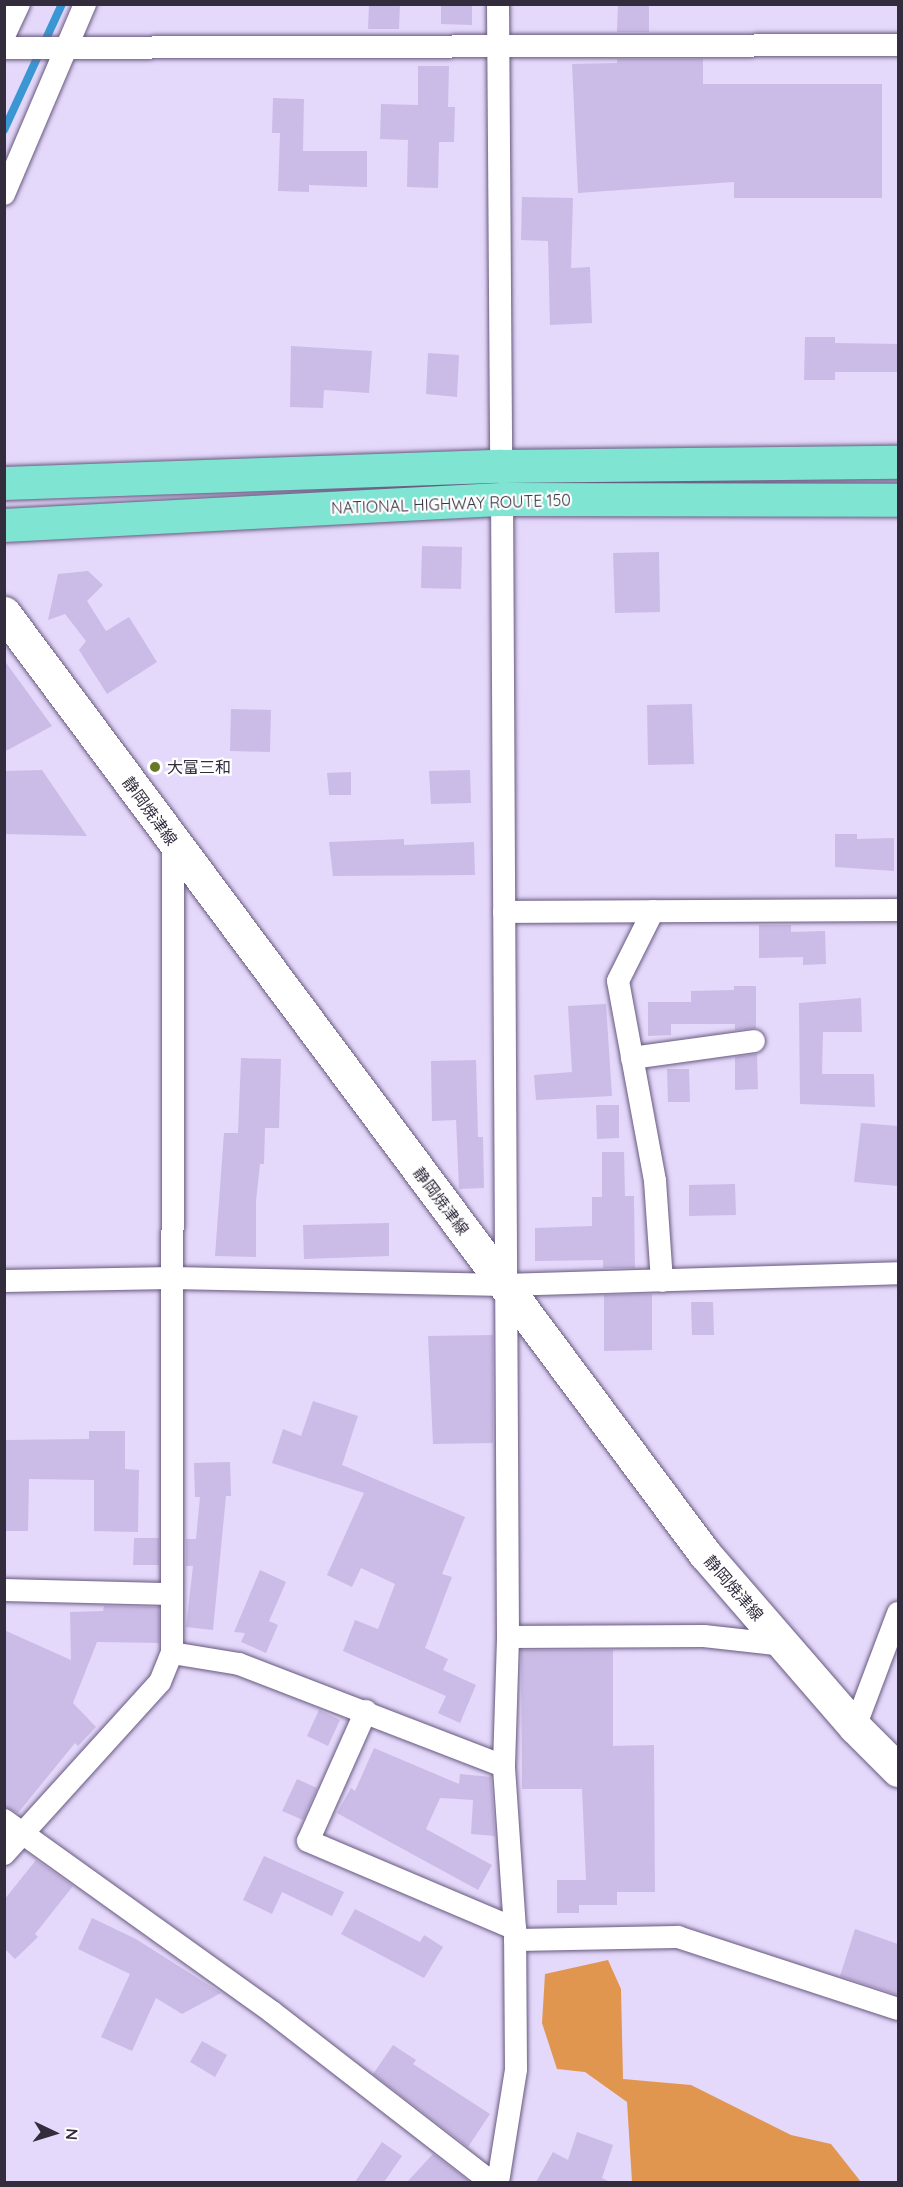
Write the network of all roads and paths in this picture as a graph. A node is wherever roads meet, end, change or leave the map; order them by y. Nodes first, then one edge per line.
1 (18, 4) edge
2 (85, 4) edge
3 (498, 4) edge
4 (4, 36) edge
5 (898, 45) edge
6 (4, 48) edge
7 (498, 48) junction
8 (68, 50) junction
9 (4, 194) edge
10 (898, 462) edge
11 (501, 466) junction
12 (4, 483) edge
13 (502, 499) junction
14 (898, 500) edge
15 (4, 525) edge
16 (4, 613) edge
17 (173, 842) junction
18 (898, 910) edge
19 (653, 911) junction
20 (504, 912) junction
21 (754, 1041) dead end
22 (632, 1058) junction
23 (898, 1273) edge
24 (172, 1278) junction
25 (4, 1281) edge
26 (662, 1281) junction
27 (504, 1285) junction
28 (4, 1590) edge
29 (172, 1594) junction
30 (898, 1613) edge
31 (508, 1637) junction
32 (784, 1645) junction
33 (172, 1653) junction
34 (366, 1711) junction
35 (855, 1727) junction
36 (504, 1766) junction
37 (898, 1770) edge
38 (4, 1820) edge
39 (26, 1833) junction
40 (4, 1854) edge
41 (515, 1934) junction
42 (898, 2009) edge
43 (491, 2182) edge
44 (498, 2182) edge

1 - 4 street
2 - 8 street
3 - 7 street
5 - 7 street
6 - 8 street
7 - 8 street
7 - 11 street
8 - 9 street
10 - 11 highway
11 - 12 highway
13 - 14 highway, NATIONAL HIGHWAY ROUTE 150
13 - 15 highway, NATIONAL HIGHWAY ROUTE 150
13 - 20 street
16 - 17 main road, 静岡焼津線
17 - 24 street
17 - 27 main road, 静岡焼津線
18 - 19 street
19 - 20 street
19 - 22 street
20 - 27 street
21 - 22 street
22 - 26 street
23 - 26 street
24 - 25 street
24 - 27 street
24 - 29 street
26 - 27 street
27 - 31 street
27 - 32 main road, 静岡焼津線
28 - 29 street
29 - 33 street
30 - 35 street
31 - 32 street
31 - 36 street
32 - 35 main road, 静岡焼津線
33 - 34 street
33 - 39 street
34 - 36 street
34 - 41 street
35 - 37 main road, 静岡焼津線
36 - 41 street
38 - 39 street
39 - 40 street
39 - 43 street
41 - 42 street
41 - 44 street

